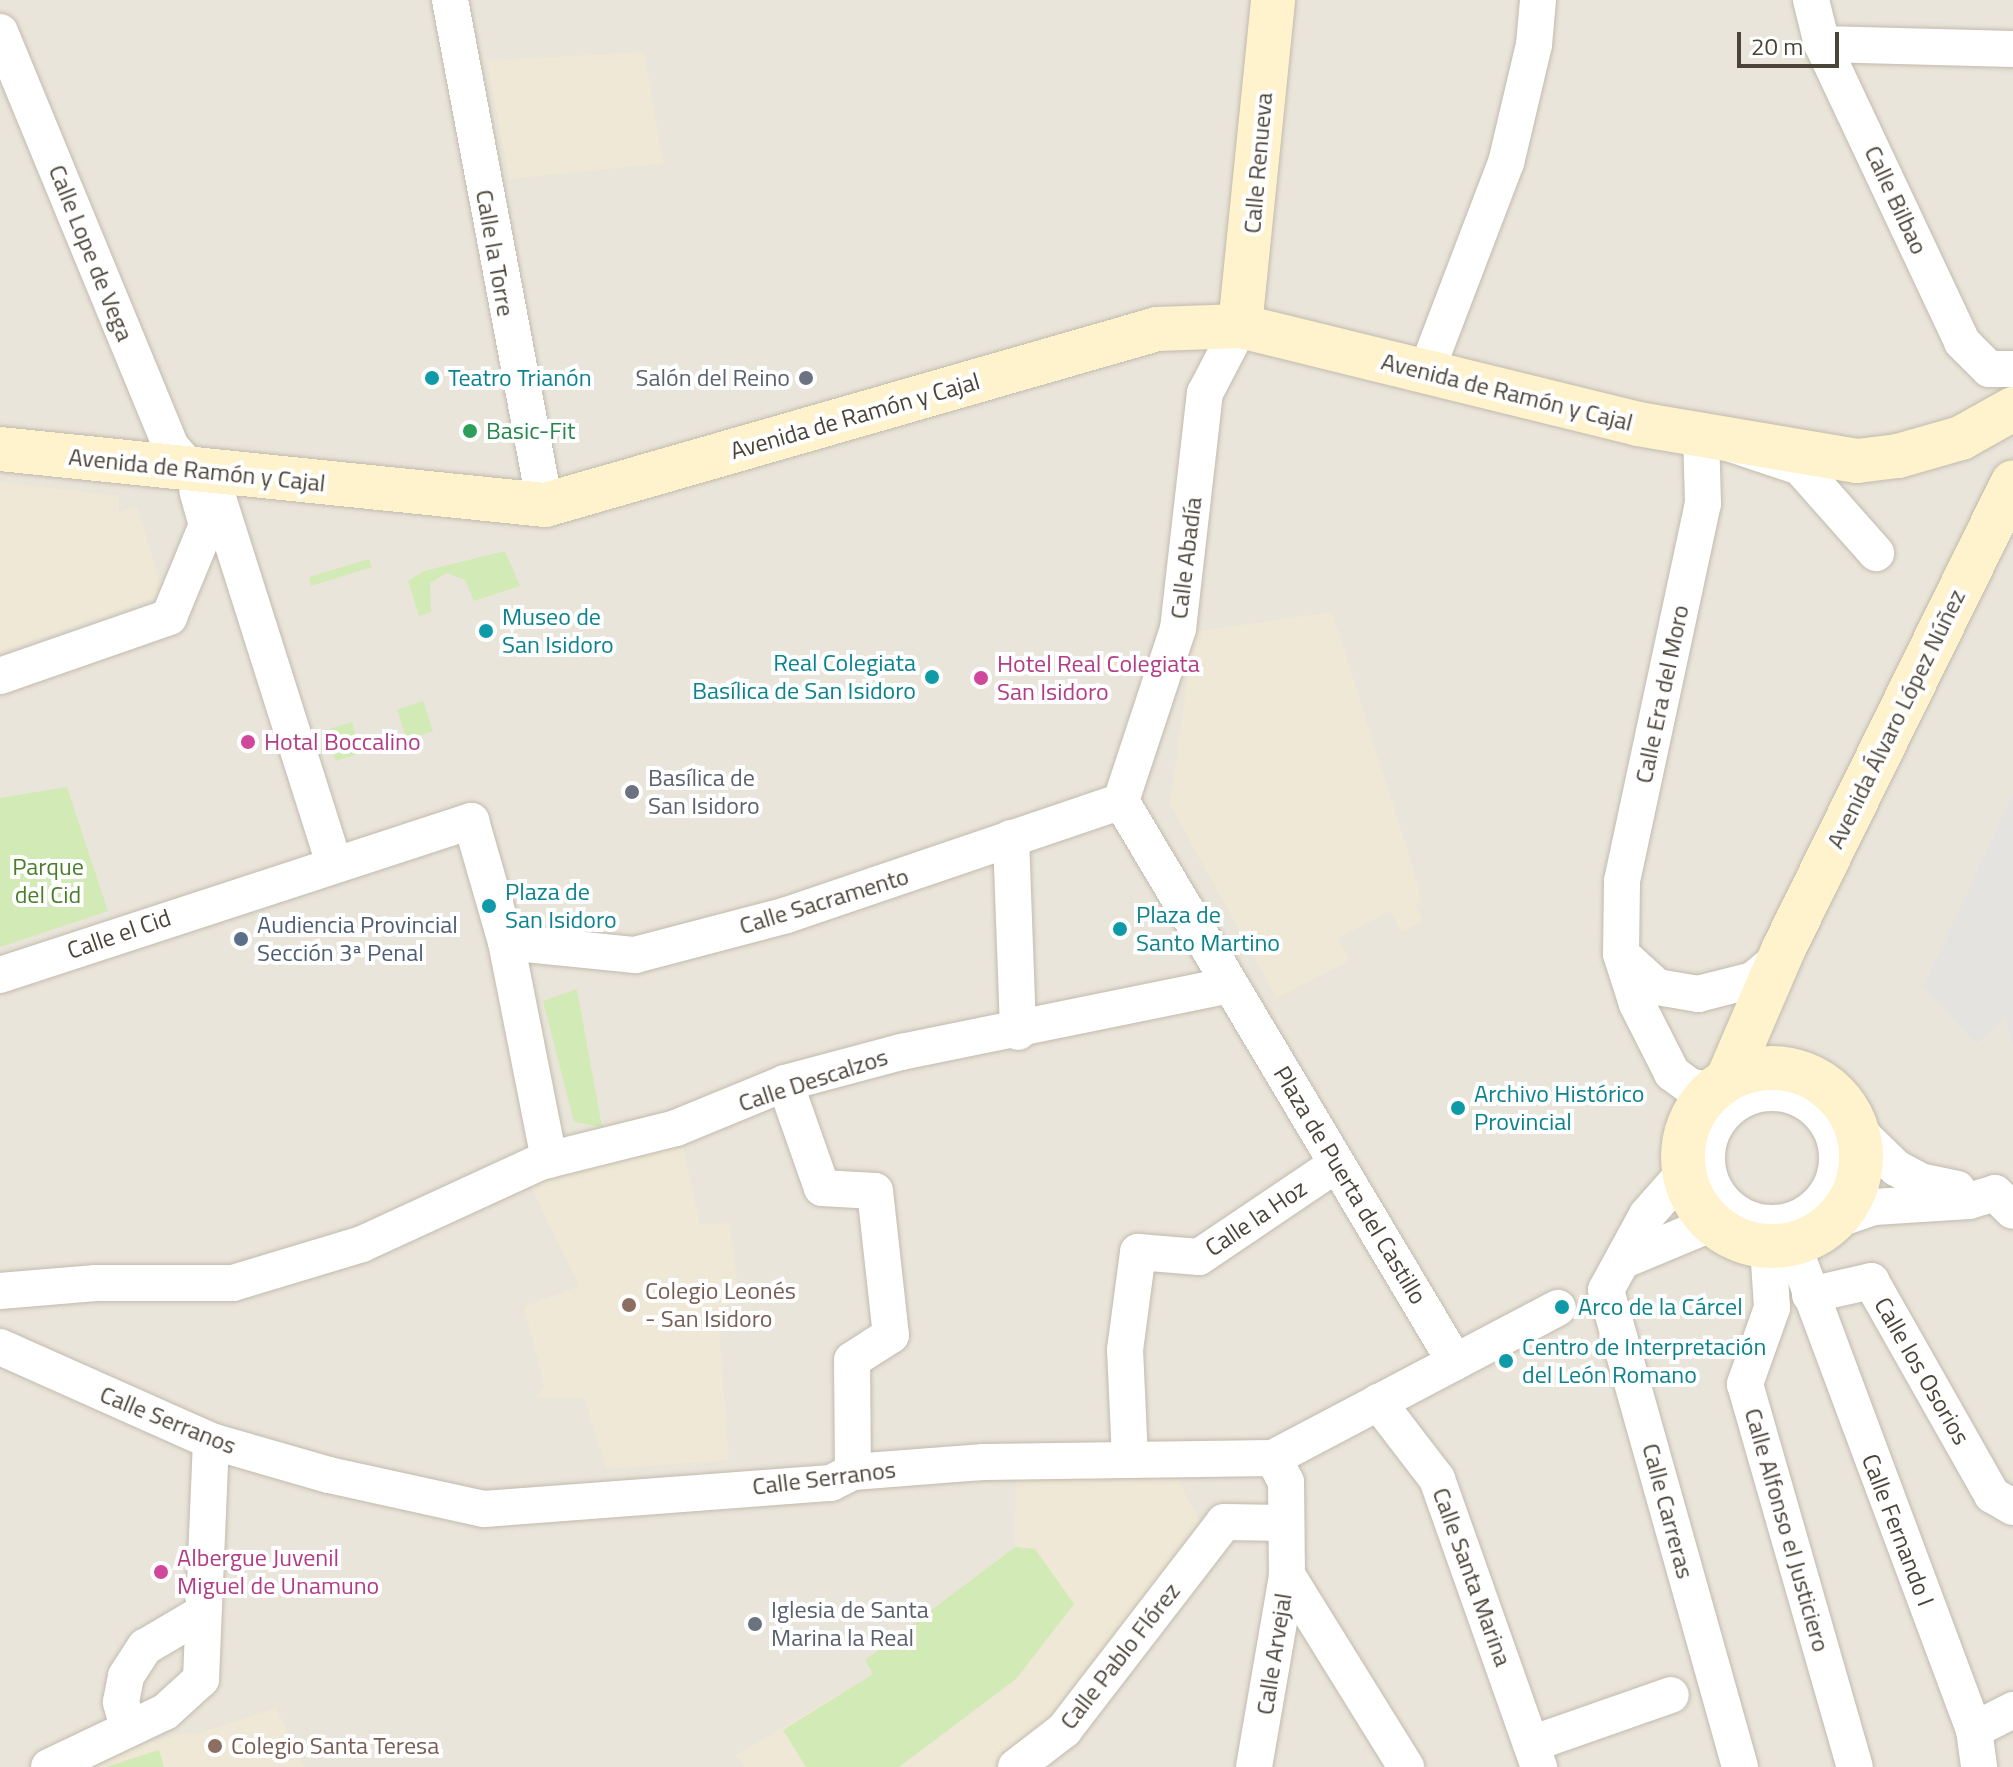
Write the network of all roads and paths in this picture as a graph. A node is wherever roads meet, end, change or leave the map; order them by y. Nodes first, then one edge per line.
1 (450, 0) edge
2 (1273, 0) edge
3 (1538, 0) edge
4 (1811, 0) edge
5 (0, 32) edge
6 (1822, 44) junction
7 (2013, 49) edge
8 (1240, 326) junction
9 (2013, 369) edge
10 (1426, 372) junction
11 (2013, 409) edge
12 (1701, 434) junction
13 (0, 449) edge
14 (191, 471) junction
15 (2013, 482) edge
16 (545, 505) junction
17 (1876, 553) dead end
18 (0, 676) edge
19 (1124, 796) junction
20 (1011, 838) junction
21 (334, 863) junction
22 (506, 942) junction
23 (1621, 954) junction
24 (1780, 957) junction
25 (0, 975) edge
26 (1237, 997) junction
27 (1018, 1032) junction
28 (1794, 1069) junction
29 (785, 1083) junction
30 (1731, 1088) junction
31 (1858, 1131) junction
32 (549, 1160) junction
33 (1337, 1164) junction
34 (1684, 1173) junction
35 (2007, 1197) edge
36 (1836, 1220) junction
37 (1713, 1223) junction
38 (1780, 1246) junction
39 (1627, 1259) junction
40 (1606, 1290) junction
41 (0, 1291) edge
42 (1810, 1295) junction
43 (1433, 1324) junction
44 (1511, 1333) junction
45 (0, 1347) edge
46 (1455, 1362) junction
47 (1378, 1402) junction
48 (211, 1441) junction
49 (1273, 1458) junction
50 (1130, 1459) junction
51 (853, 1472) junction
52 (2013, 1507) edge
53 (1286, 1546) junction
54 (201, 1614) junction
55 (1671, 1695) dead end
56 (2013, 1710) edge
57 (128, 1727) junction
58 (1974, 1730) junction
59 (1535, 1756) edge
60 (49, 1767) edge
61 (1016, 1767) edge
62 (1254, 1767) edge
63 (1406, 1767) edge
64 (1740, 1767) edge
65 (1855, 1767) edge
66 (1979, 1767) edge

1 - 16 street, Calle la Torre
2 - 8 main road, Calle Renueva
3 - 10 street
4 - 6 street, Calle Bilbao
5 - 14 street, Calle Lope de Vega
6 - 7 street
6 - 9 street, Calle Bilbao
8 - 10 main road, Avenida de Ramón y Cajal
8 - 16 main road, Avenida de Ramón y Cajal
8 - 19 street, Calle Abadía
10 - 12 main road, Avenida de Ramón y Cajal
11 - 12 main road, Avenida de Ramón y Cajal
12 - 17 street, Avenida de Ramón y Cajal
12 - 23 street, Calle Era del Moro
13 - 14 main road, Avenida de Ramón y Cajal
14 - 16 main road, Avenida de Ramón y Cajal
14 - 18 street
14 - 21 street
15 - 24 main road, Avenida Álvaro López Núñez
19 - 20 street, Calle Sacramento
19 - 26 street
20 - 22 street, Calle Sacramento
20 - 27 street
21 - 22 street, Calle el Cid
21 - 25 street, Calle el Cid
22 - 32 street
23 - 24 street
23 - 30 street, Calle Era del Moro
24 - 28 main road, Avenida Álvaro López Núñez
24 - 30 main road, Avenida Álvaro López Núñez
26 - 27 street
26 - 33 street, Plaza de Puerta del Castillo
27 - 29 street, Calle Descalzos
28 - 30 main road
28 - 31 main road
29 - 32 street, Calle Descalzos
29 - 51 street
30 - 34 main road
31 - 35 street
31 - 36 main road
32 - 41 street, Calle Descalzos
33 - 43 street, Plaza de Puerta del Castillo
33 - 50 street, Calle la Hoz
34 - 37 main road
34 - 39 street
35 - 36 street
36 - 38 main road
37 - 38 main road
37 - 39 street
38 - 42 street, Calle Fernando I
38 - 65 street, Calle Alfonso el Justiciero
39 - 40 street
40 - 44 street, Calle Serranos
40 - 64 street, Calle Carreras
42 - 52 street, Calle los Osorios
42 - 58 street, Calle Fernando I
43 - 44 street
43 - 46 street, Plaza de Puerta del Castillo
44 - 46 street, Calle Serranos
45 - 48 street, Calle Serranos
46 - 47 street, Calle Serranos
47 - 49 street, Calle Serranos
47 - 59 street, Calle Santa Marina
48 - 51 street, Calle Serranos
48 - 54 street
49 - 50 street, Calle Serranos
49 - 53 street, Calle Arvejal
50 - 51 street, Calle Serranos
53 - 61 street, Calle Pablo Flórez
53 - 62 street, Calle Arvejal
53 - 63 street
54 - 57 street
54 - 57 street
55 - 59 street
56 - 58 street
57 - 60 street
58 - 66 street, Calle Fernando I

